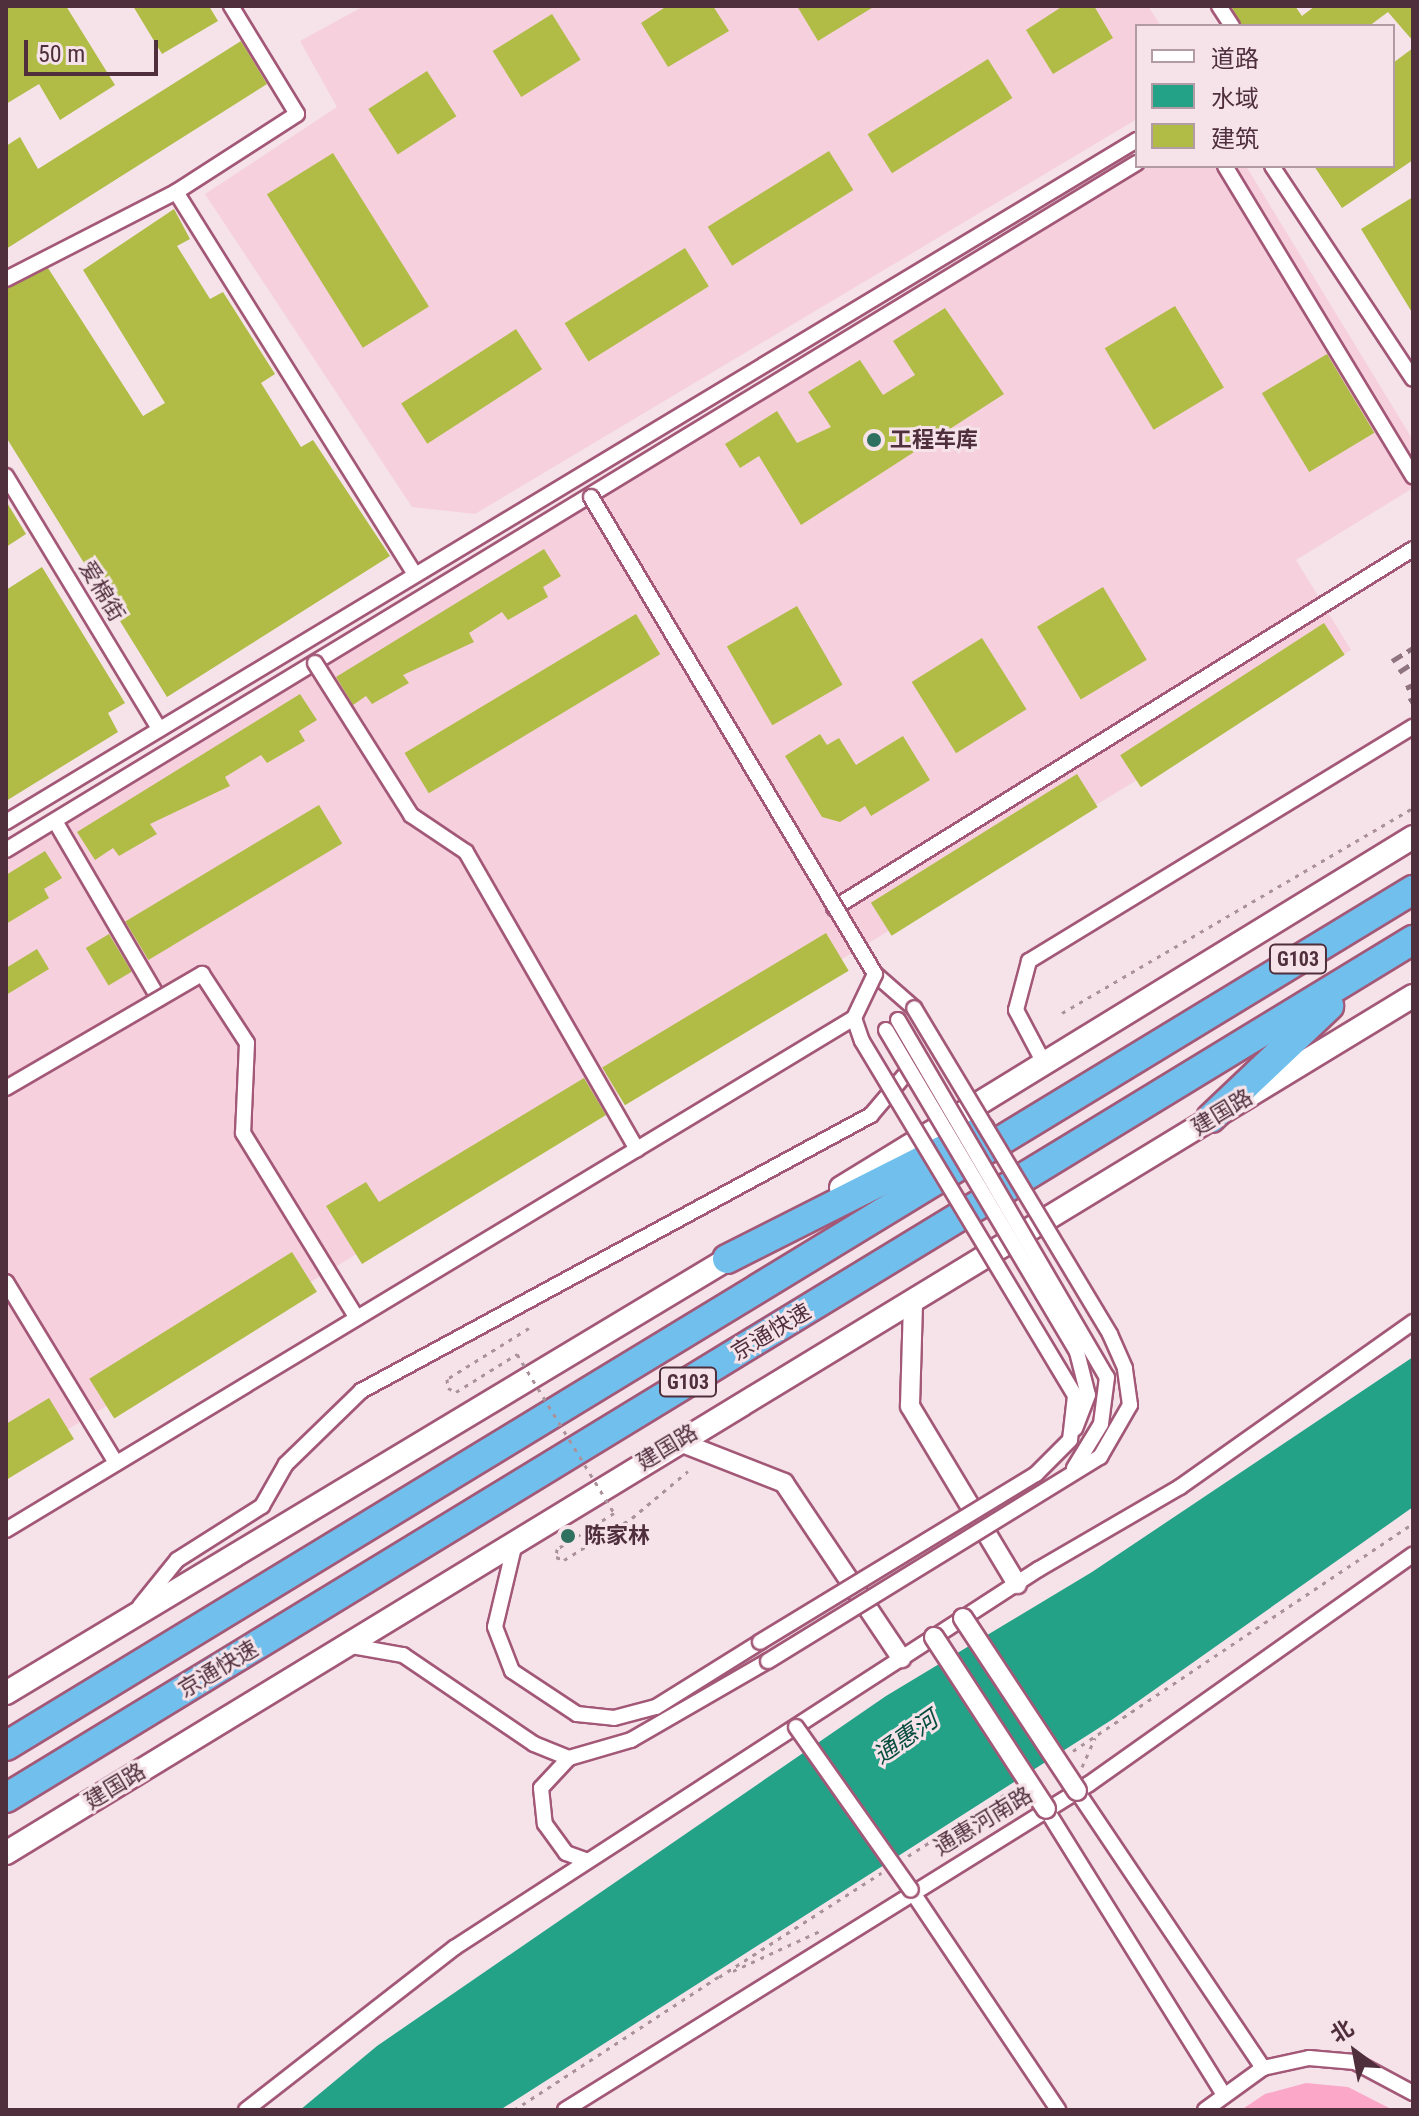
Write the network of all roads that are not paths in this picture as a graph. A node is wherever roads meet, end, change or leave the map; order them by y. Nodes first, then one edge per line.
1 (231, 6) edge
2 (1219, 6) edge
3 (1231, 24) edge
4 (1135, 141) edge
5 (1135, 164) edge
6 (1226, 168) edge
7 (1273, 168) edge
8 (176, 192) junction
9 (6, 279) edge
10 (1413, 379) edge
11 (6, 476) edge
12 (1413, 476) edge
13 (591, 497) junction
14 (1413, 549) edge
15 (415, 574) junction
16 (315, 663) junction
17 (1413, 727) edge
18 (159, 729) junction
19 (55, 821) junction
20 (6, 822) edge
21 (1413, 837) edge
22 (6, 850) edge
23 (1413, 890) edge
24 (834, 908) junction
25 (1413, 940) edge
26 (1370, 966) junction
27 (875, 974) junction
28 (1413, 996) edge
29 (159, 999) junction
30 (854, 1018) junction
31 (898, 1020) dead end
32 (1184, 1028) junction
33 (886, 1030) dead end
34 (1044, 1063) junction
35 (910, 1069) junction
36 (6, 1088) edge
37 (1211, 1118) junction
38 (637, 1149) junction
39 (727, 1259) junction
40 (6, 1282) edge
41 (913, 1304) junction
42 (357, 1318) junction
43 (1413, 1322) edge
44 (1070, 1440) junction
45 (677, 1441) junction
46 (116, 1463) junction
47 (1066, 1478) junction
48 (6, 1530) edge
49 (516, 1539) junction
50 (1413, 1555) edge
51 (1017, 1584) junction
52 (963, 1618) junction
53 (130, 1619) junction
54 (934, 1637) junction
55 (345, 1645) junction
56 (901, 1658) junction
57 (6, 1693) edge
58 (796, 1727) junction
59 (6, 1746) edge
60 (569, 1758) junction
61 (1081, 1789) junction
62 (6, 1798) edge
63 (1046, 1809) junction
64 (6, 1853) edge
65 (588, 1861) junction
66 (911, 1890) junction
67 (1263, 2068) junction
68 (1413, 2070) edge
69 (1398, 2080) junction
70 (1223, 2093) junction
71 (1413, 2093) edge
72 (246, 2110) edge
73 (565, 2110) edge
74 (1058, 2110) edge
75 (1205, 2110) edge

1 - 8 street
2 - 3 street
4 - 15 street
5 - 13 street
6 - 12 street
7 - 10 street
8 - 9 street
8 - 15 street
11 - 18 street, 爱棉街
13 - 16 street
13 - 24 street, bridge
14 - 24 street
15 - 18 street
16 - 19 street
16 - 38 street, bridge
17 - 34 street
18 - 20 street
19 - 22 street
19 - 29 street
21 - 34 main road
23 - 32 highway, 京通快速 / G103
24 - 27 street, bridge
25 - 26 highway, 京通快速 / G103
26 - 37 highway
26 - 62 highway, 京通快速 / G103
27 - 30 street, bridge
27 - 47 street, bridge
28 - 37 main road, 建国路
29 - 36 street, bridge
29 - 42 street, bridge
30 - 38 street, bridge
30 - 44 street, bridge
31 - 47 street, bridge
32 - 39 highway
32 - 59 highway, 京通快速 / G103
33 - 35 street, bridge
34 - 39 main road
35 - 44 street, bridge
35 - 53 street
37 - 41 main road, 建国路
38 - 42 street, bridge
39 - 53 main road
40 - 46 street, bridge
41 - 45 main road, 建国路
41 - 51 street
42 - 46 street, bridge
43 - 51 street
44 - 49 street, bridge
45 - 49 main road, 建国路
45 - 56 street
46 - 48 street, bridge
47 - 60 street, bridge
49 - 55 main road, 建国路
50 - 61 street, 通惠河南路
51 - 52 street
52 - 54 street
52 - 61 street, bridge
53 - 57 main road
54 - 56 street
54 - 63 street, bridge
55 - 60 street
55 - 64 main road, 建国路
56 - 58 street
58 - 65 street
58 - 66 street, bridge
60 - 65 street
61 - 63 street, 通惠河南路
61 - 67 street
63 - 66 street, 通惠河南路
63 - 70 street
65 - 72 street
66 - 73 street, 通惠河南路
66 - 74 street
67 - 69 street
67 - 70 street
68 - 69 street
69 - 71 street
70 - 75 street

